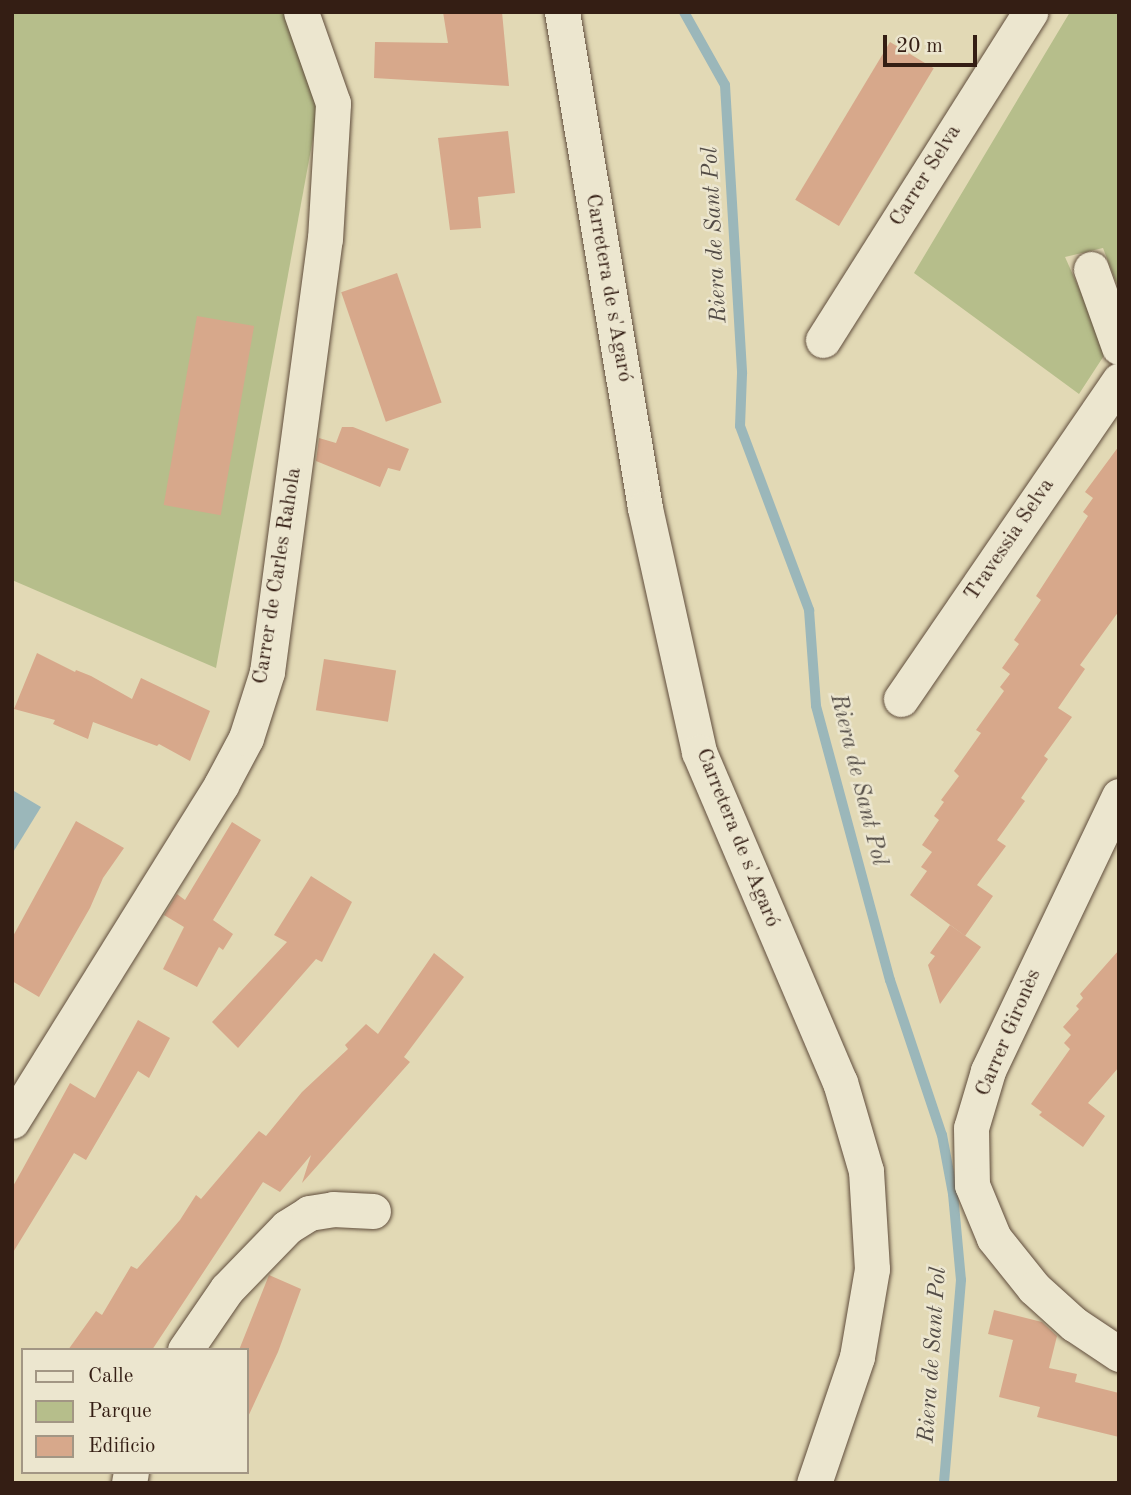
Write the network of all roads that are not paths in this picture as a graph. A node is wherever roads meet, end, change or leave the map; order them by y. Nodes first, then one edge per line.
1 (301, 12) edge
2 (562, 12) edge
3 (1030, 12) edge
4 (1091, 269) dead end
5 (823, 340) dead end
6 (1119, 347) edge
7 (1119, 380) edge
8 (901, 699) dead end
9 (1119, 796) edge
10 (12, 1121) edge
11 (373, 1211) dead end
12 (186, 1348) edge
13 (1119, 1354) edge
14 (814, 1483) edge

1 - 10 street, Carrer de Carles Rahola
2 - 14 street, Carretera de s'Agaró
3 - 5 street, Carrer Selva
4 - 6 street
7 - 8 street, Travessia Selva
9 - 13 street, Carrer Gironès
11 - 12 street

